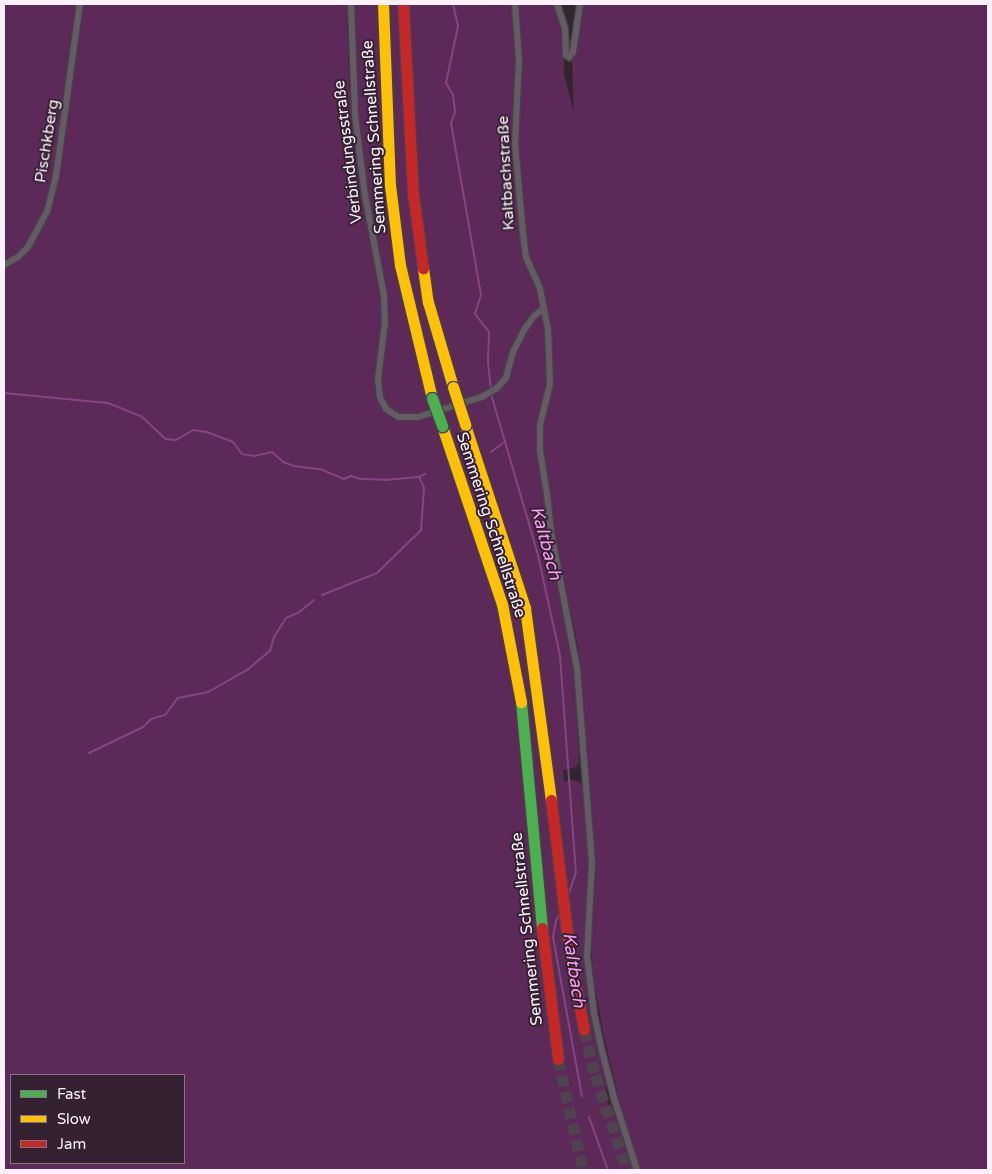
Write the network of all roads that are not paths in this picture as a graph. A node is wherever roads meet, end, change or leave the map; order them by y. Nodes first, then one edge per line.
1 (80, 4) edge
2 (351, 4) edge
3 (383, 4) edge
4 (403, 4) edge
5 (515, 4) edge
6 (556, 4) edge
7 (580, 4) edge
8 (4, 266) edge
9 (544, 308) junction
10 (584, 1030) tunnel mouth
11 (558, 1059) tunnel mouth
12 (637, 1170) edge

1 - 8 street, Pischkberg
2 - 9 street, Verbindungsstraße
3 - 11 highway, Semmering Schnellstraße, bridge
4 - 10 highway, Semmering Schnellstraße, bridge
5 - 9 street, Kaltbachstraße
6 - 7 street
9 - 12 street, Kaltbachstraße

